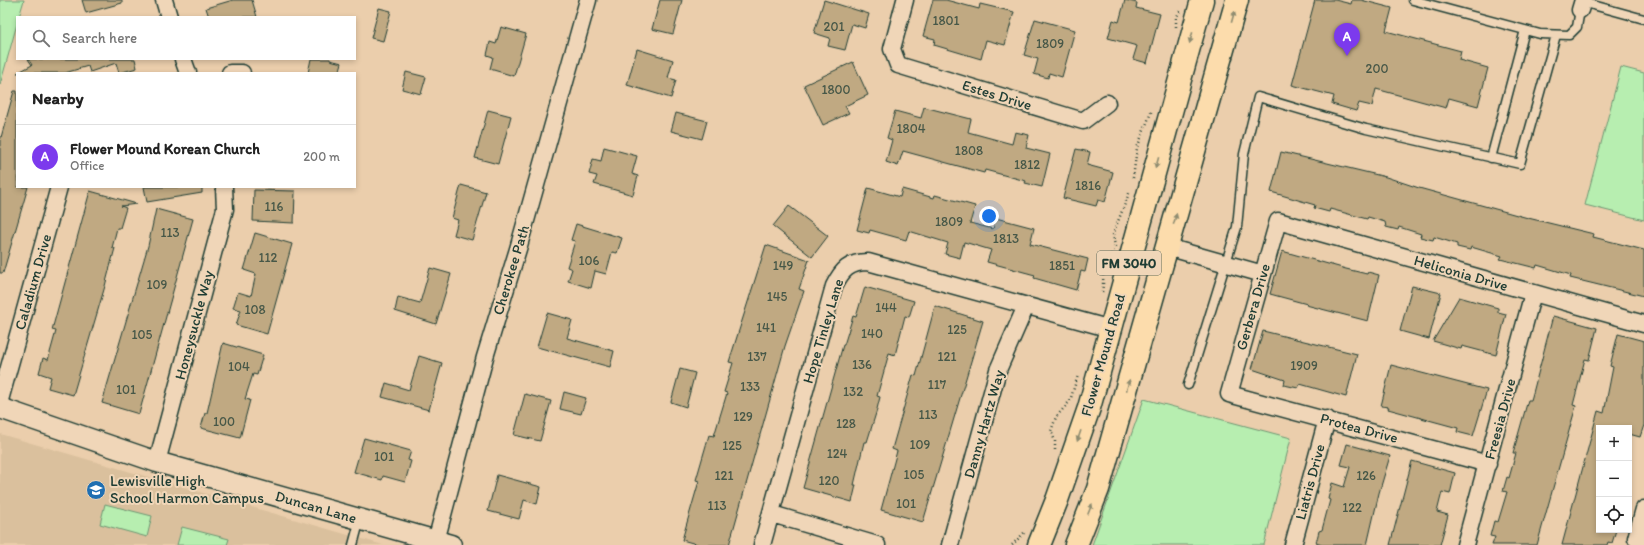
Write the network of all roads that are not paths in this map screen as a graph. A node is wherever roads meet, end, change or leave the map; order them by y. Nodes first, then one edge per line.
1 (164, 0) edge
2 (588, 0) edge
3 (905, 0) edge
4 (1202, 0) edge
5 (1238, 0) edge
6 (1413, 0) edge
7 (1581, 4) edge
8 (169, 16) edge
9 (1644, 19) edge
10 (1525, 30) junction
11 (1556, 35) junction
12 (183, 60) edge
13 (188, 72) edge
14 (1107, 102) dead end
15 (1491, 158) junction
16 (59, 188) edge
17 (224, 188) edge
18 (1278, 221) joint
19 (1167, 247) junction
20 (1225, 263) junction
21 (1263, 274) junction
22 (1534, 293) junction
23 (1026, 306) junction
24 (1644, 324) edge
25 (1111, 329) junction
26 (1188, 385) dead end
27 (1229, 394) joint
28 (0, 400) edge
29 (0, 408) edge
30 (1327, 419) junction
31 (157, 462) junction
32 (1488, 464) junction
33 (1644, 509) edge
34 (772, 514) junction
35 (360, 519) junction
36 (1638, 542) edge
37 (443, 543) edge
38 (353, 545) edge
39 (762, 545) edge
40 (877, 545) edge
41 (950, 545) edge
42 (1039, 545) edge
43 (1076, 545) edge
44 (1293, 545) edge
45 (1464, 545) edge

1 - 8 street
2 - 37 street, Cherokee Path
3 - 14 street, Estes Drive
4 -> 25 main road, Flower Mound Road / FM 3040
19 -> 5 main road, FM 3040
6 - 10 lane
7 - 9 lane
7 - 11 lane
10 - 11 lane
10 - 15 lane
11 - 15 lane
12 - 13 street
15 - 20 lane
16 - 28 street, Caladium Drive
17 - 31 street, Honeysuckle Way
18 - 21 street, Gerbera Drive
18 - 22 street, Heliconia Drive
19 - 20 street
43 -> 19 main road, FM 3040
20 - 21 street
20 - 26 lane
21 - 27 street, Gerbera Drive
22 - 24 street, Heliconia Drive
22 - 32 street, Freesia Drive
23 - 25 street, Hope Tinley Lane
23 - 34 street, Hope Tinley Lane
23 - 41 street, Danny Hartz Way
25 -> 42 main road, Flower Mound Road / FM 3040
27 - 30 street, Protea Drive
29 - 31 street, Duncan Lane
30 - 32 street, Protea Drive
30 - 44 street, Liatris Drive
31 - 35 street, Duncan Lane
32 - 45 street, Freesia Drive
33 - 36 street
34 - 39 street, Hope Tinley Lane
34 - 40 street
35 - 37 street, Duncan Lane
35 - 38 lane

